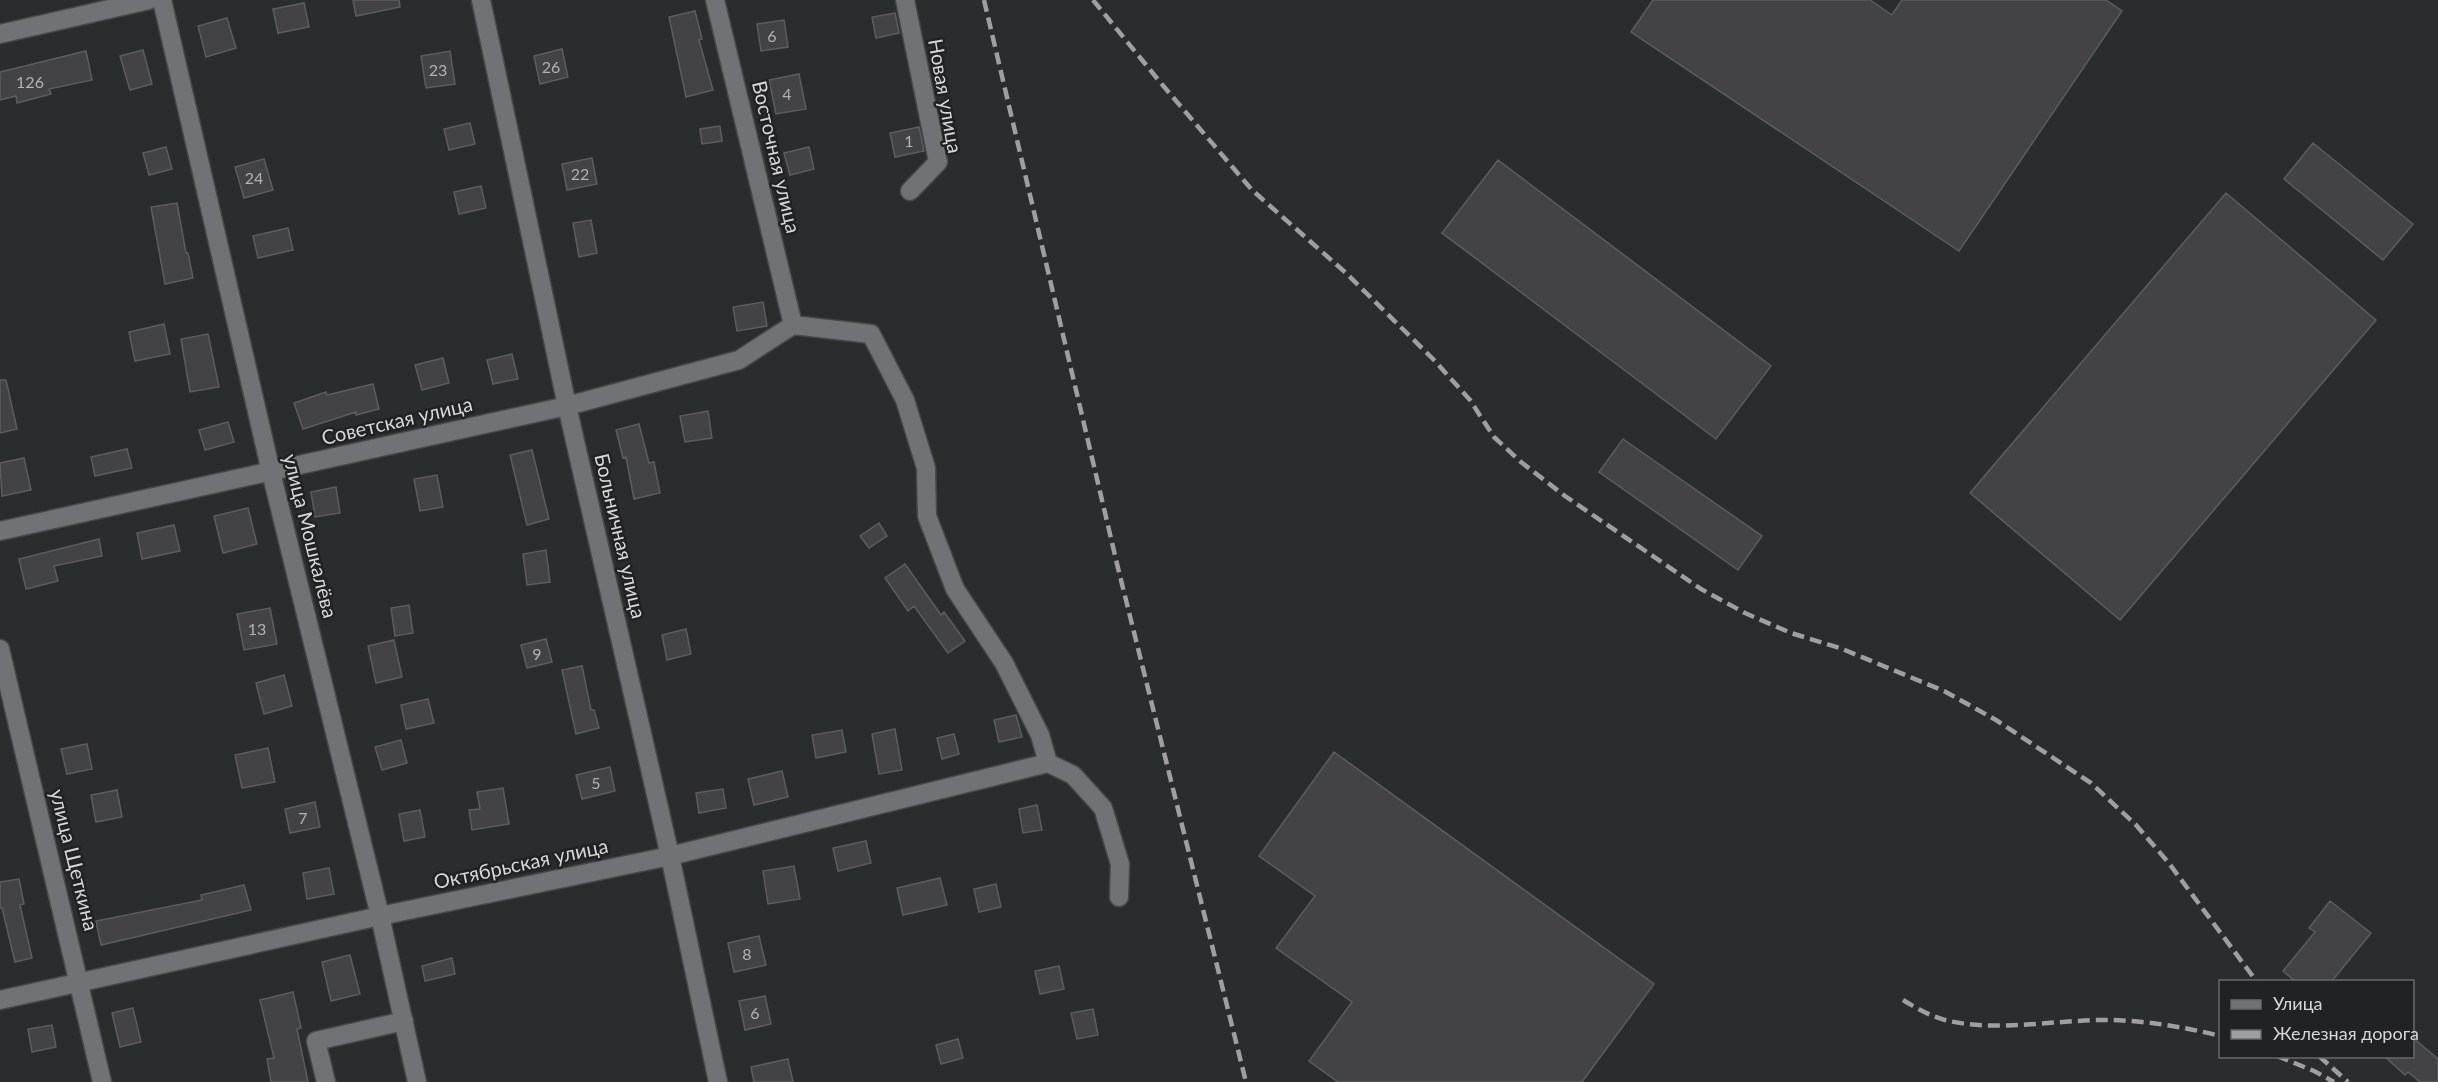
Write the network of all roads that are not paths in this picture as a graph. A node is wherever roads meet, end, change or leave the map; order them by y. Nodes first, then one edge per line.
1 (149, 0) edge
2 (162, 0) edge
3 (481, 0) edge
4 (715, 0) edge
5 (905, 0) edge
6 (0, 34) edge
7 (910, 191) dead end
8 (793, 325) junction
9 (567, 406) junction
10 (271, 472) junction
11 (0, 531) edge
12 (0, 649) edge
13 (1048, 763) junction
14 (670, 856) junction
15 (1119, 897) dead end
16 (380, 916) junction
17 (81, 982) junction
18 (0, 1000) edge
19 (404, 1022) junction
20 (102, 1082) edge
21 (326, 1082) edge
22 (417, 1082) edge
23 (718, 1082) edge

1 - 6 street
2 - 10 street, улица Мошкалёва
3 - 9 street, Больничная улица
4 - 8 street, Восточная улица
5 - 7 street, Новая улица
8 - 9 street, Советская улица
8 - 13 street
9 - 10 street, Советская улица
9 - 14 street, Больничная улица
10 - 11 street, Советская улица
10 - 16 street, улица Мошкалёва
12 - 17 street, улица Щеткина
13 - 14 street, Октябрьская улица
13 - 15 street
14 - 16 street, Октябрьская улица
14 - 23 street, Больничная улица
16 - 17 street, Октябрьская улица
16 - 19 street, улица Мошкалёва
17 - 18 street, Октябрьская улица
17 - 20 street, улица Щеткина
19 - 21 street
19 - 22 street, улица Мошкалёва

